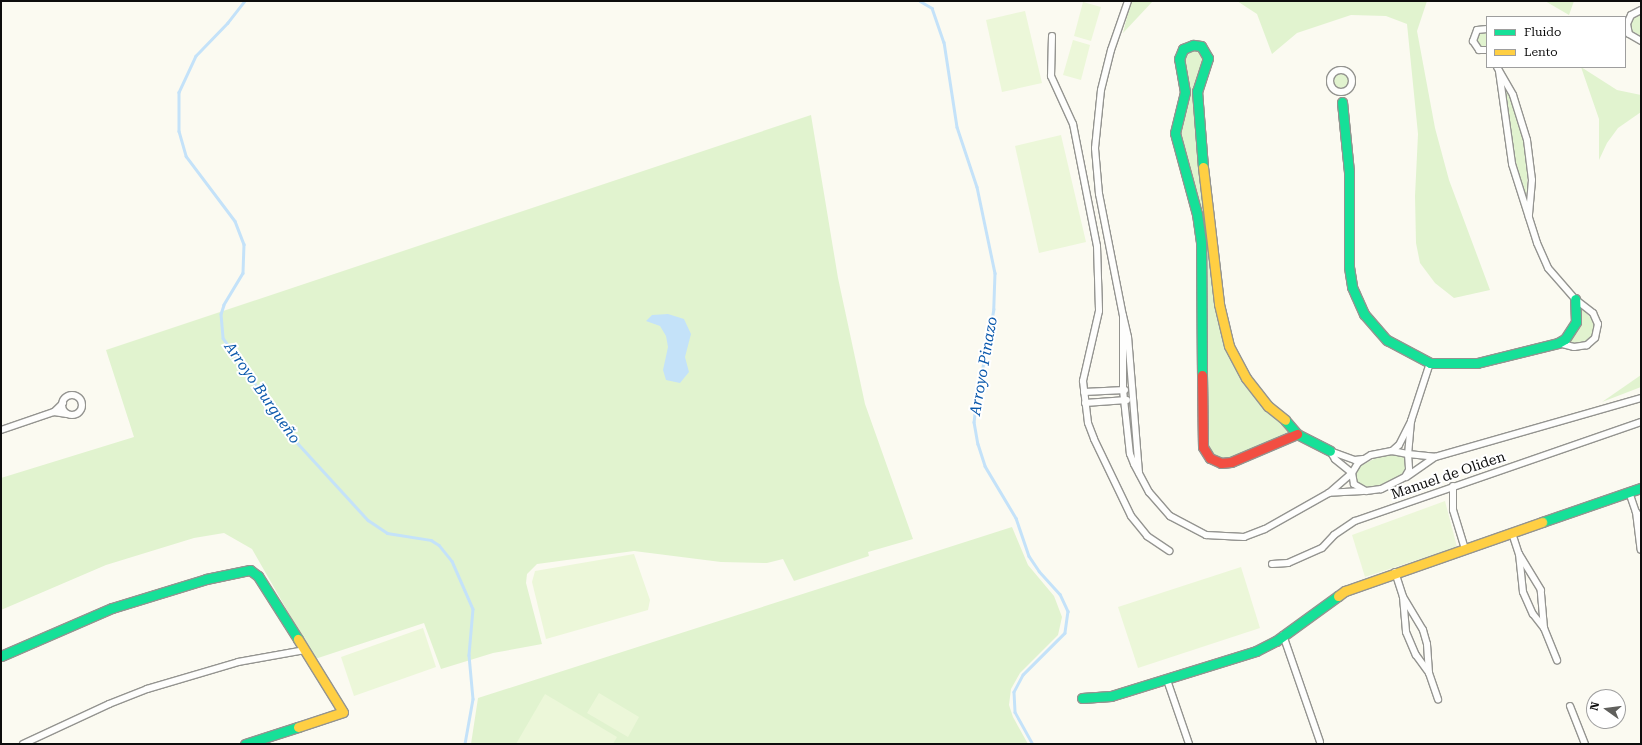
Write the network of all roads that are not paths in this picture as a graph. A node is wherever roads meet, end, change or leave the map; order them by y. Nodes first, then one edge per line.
1 (1128, 1) edge
2 (1641, 10) edge
3 (1486, 29) edge
4 (1052, 36) dead end
5 (1641, 40) edge
6 (1486, 51) edge
7 (1498, 69) edge
8 (1347, 90) junction
9 (1335, 91) junction
10 (1342, 102) junction
11 (1529, 219) junction
12 (1212, 241) junction
13 (1201, 242) junction
14 (1574, 299) junction
15 (1123, 316) junction
16 (1558, 343) junction
17 (1430, 363) junction
18 (1131, 389) junction
19 (1123, 390) junction
20 (1084, 392) junction
21 (1641, 398) edge
22 (1124, 400) junction
23 (1132, 400) junction
24 (63, 402) junction
25 (1085, 404) junction
26 (54, 412) junction
27 (67, 414) junction
28 (1411, 421) junction
29 (1641, 422) edge
30 (1, 430) edge
31 (1297, 434) junction
32 (1392, 451) junction
33 (1330, 452) junction
34 (1408, 454) junction
35 (1435, 457) junction
36 (1363, 460) junction
37 (1139, 473) junction
38 (1352, 473) junction
39 (1405, 477) junction
40 (1453, 486) junction
41 (1641, 488) edge
42 (1366, 491) junction
43 (1630, 492) junction
44 (1329, 493) junction
45 (1636, 512) junction
46 (1641, 518) edge
47 (1512, 533) junction
48 (1465, 549) junction
49 (1641, 550) edge
50 (1170, 551) dead end
51 (1519, 554) junction
52 (1272, 564) dead end
53 (1395, 572) junction
54 (1403, 597) junction
55 (1544, 628) junction
56 (1283, 635) junction
57 (305, 650) junction
58 (1, 656) edge
59 (1556, 660) dead end
60 (1429, 673) junction
61 (1167, 680) junction
62 (1082, 698) dead end
63 (1438, 699) dead end
64 (1570, 706) dead end
65 (1320, 742) dead end
66 (23, 744) edge
67 (245, 744) edge
68 (1189, 744) edge
69 (1584, 744) edge

1 - 15 street
2 - 5 street
3 - 6 street
4 - 20 street
7 - 11 street
7 - 11 street
8 - 9 street
8 - 9 street
8 - 10 street
9 - 10 street
10 - 17 street
11 - 14 street
12 - 13 street
12 - 13 street
12 - 31 street
13 - 31 street
14 - 16 street
14 - 16 street
15 - 18 street
15 - 19 street
16 - 17 street
17 - 28 street
18 - 19 street
18 - 23 street
19 - 20 street
19 - 22 street
20 - 25 street
21 - 35 street
22 - 23 street
22 - 25 street
22 - 37 street
23 - 37 street
24 - 26 street
24 - 27 street
24 - 27 street
25 - 50 street
26 - 27 street
26 - 30 street
28 - 32 street
28 - 34 street
29 - 40 street, Manuel de Oliden
31 - 33 street
32 - 34 street
32 - 36 street
33 - 36 street
33 - 38 street
34 - 35 street
34 - 39 street
35 - 39 street
36 - 38 street
37 - 44 street
38 - 42 street
38 - 44 street
39 - 42 street
40 - 48 street
40 - 52 street, Manuel de Oliden
41 - 43 street
42 - 44 street
43 - 45 street
43 - 47 street
45 - 46 street
45 - 49 street
47 - 48 street
47 - 51 street
48 - 53 street
51 - 55 street
51 - 55 street
53 - 54 street
53 - 56 street
54 - 60 street
54 - 60 street
55 - 59 street
56 - 61 street
56 - 65 street
57 - 58 street
57 - 66 street
57 - 67 street
60 - 63 street
61 - 62 street
61 - 68 street
64 - 69 street

